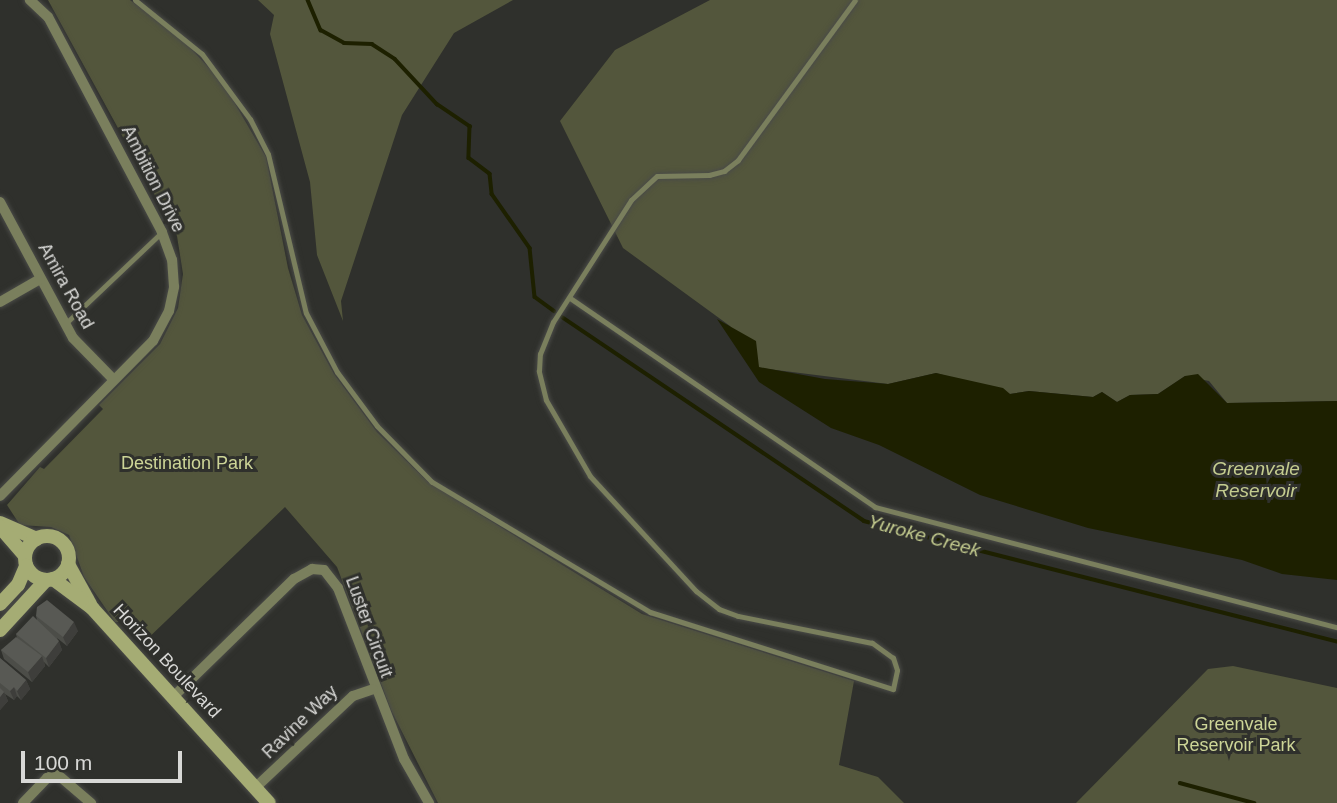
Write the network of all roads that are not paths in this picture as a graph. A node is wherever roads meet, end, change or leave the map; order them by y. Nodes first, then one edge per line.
1 (30, 0) edge
2 (135, 0) edge
3 (855, 0) edge
4 (0, 202) edge
5 (162, 232) junction
6 (40, 279) junction
7 (570, 298) junction
8 (0, 302) edge
9 (65, 324) junction
10 (113, 379) junction
11 (0, 496) edge
12 (0, 525) edge
13 (37, 539) junction
14 (26, 561) junction
15 (68, 564) junction
16 (50, 580) junction
17 (0, 604) edge
18 (92, 608) junction
19 (1337, 627) edge
20 (0, 630) edge
21 (373, 688) junction
22 (174, 696) junction
23 (256, 787) junction
24 (23, 803) edge
25 (91, 803) edge
26 (269, 803) edge
27 (429, 803) edge

1 - 5 street, Ambition Drive
2 - 7 lane
3 - 7 lane
4 - 6 street, Amira Road
5 - 9 lane
5 - 10 street, Ambition Drive
6 - 8 street
6 - 9 street, Amira Road
7 - 19 lane
9 - 10 street, Amira Road
10 - 11 street, Ambition Drive
12 - 13 street
12 - 14 street
13 - 14 street
13 - 15 street
14 - 16 street
14 - 17 street
15 - 16 street
15 - 18 street, Horizon Boulevard
16 - 18 street, Horizon Boulevard
16 - 20 street
18 - 22 street, Horizon Boulevard
21 - 22 street, Luster Circuit
21 - 23 street, Ravine Way
21 - 27 street, Luster Circuit
22 - 23 street, Horizon Boulevard
23 - 26 street, Horizon Boulevard
24 - 25 street

